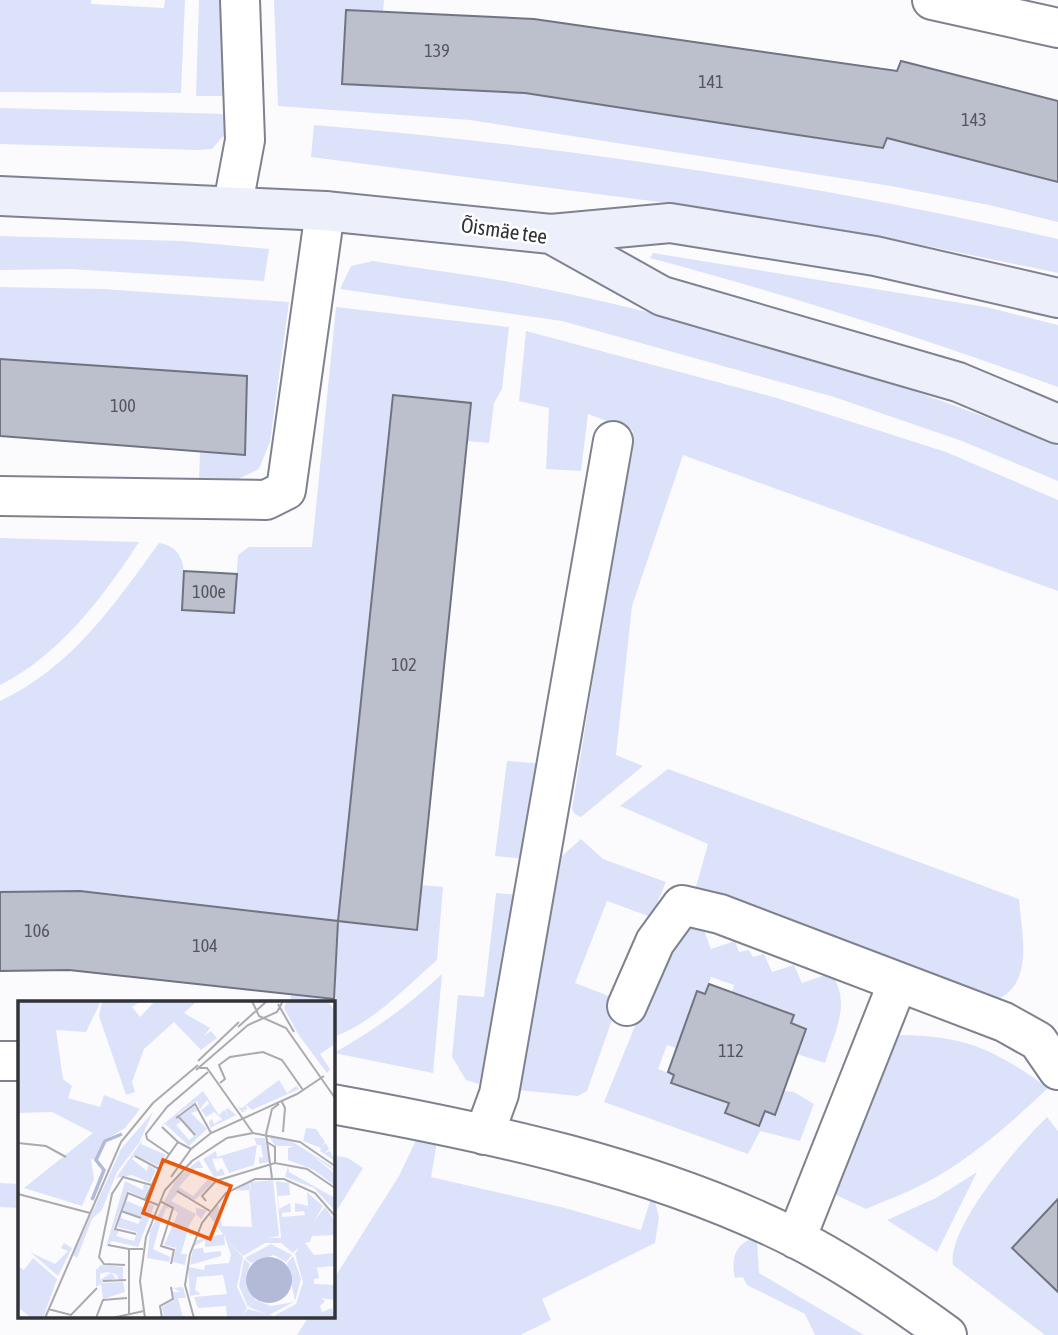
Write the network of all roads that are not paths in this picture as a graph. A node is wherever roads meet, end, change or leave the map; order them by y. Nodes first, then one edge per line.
1 (240, 0) edge
2 (932, 0) edge
3 (1058, 27) edge
4 (0, 196) edge
5 (233, 204) junction
6 (326, 211) junction
7 (551, 234) junction
8 (1058, 298) edge
9 (1058, 424) edge
10 (612, 441) dead end
11 (0, 496) edge
12 (898, 982) junction
13 (627, 1006) dead end
14 (0, 1061) edge
15 (18, 1061) edge
16 (1058, 1070) edge
17 (334, 1104) edge
18 (484, 1135) junction
19 (796, 1239) junction
20 (947, 1335) edge

1 - 5 street
2 - 3 street
4 - 5 main road, Õismäe tee
5 - 6 main road, Õismäe tee
6 - 7 main road, Õismäe tee
6 - 11 street
7 - 8 main road
7 - 9 main road, Õismäe tee
10 - 18 street
12 - 13 street
12 - 16 street
12 - 19 street
14 - 15 street
17 - 18 street
18 - 19 street
19 - 20 street

